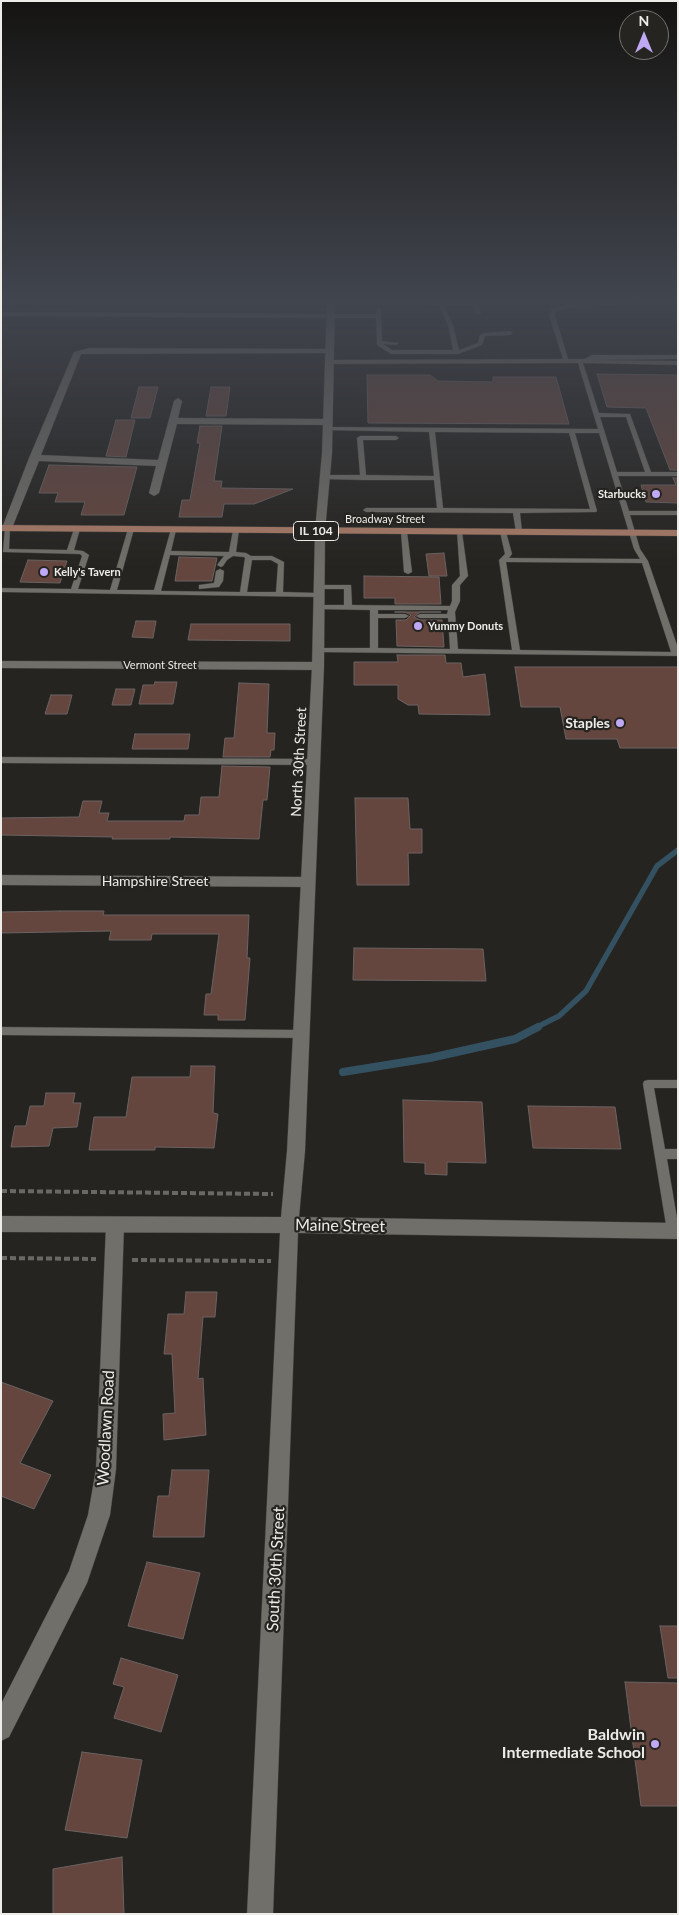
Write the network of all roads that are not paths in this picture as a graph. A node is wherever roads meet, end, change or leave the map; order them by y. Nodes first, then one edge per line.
1 (62, 390) edge
2 (329, 390) edge
3 (591, 390) edge
4 (178, 401) dead end
5 (597, 415) junction
6 (172, 420) junction
7 (327, 426) junction
8 (432, 430) junction
9 (572, 430) junction
10 (602, 431) junction
11 (396, 438) dead end
12 (34, 458) junction
13 (162, 463) junction
14 (614, 474) junction
15 (649, 474) junction
16 (678, 474) edge
17 (324, 477) junction
18 (363, 478) junction
19 (437, 478) junction
20 (154, 493) dead end
21 (366, 510) dead end
22 (440, 510) junction
23 (516, 511) junction
24 (626, 512) junction
25 (678, 513) edge
26 (4, 528) edge
27 (77, 529) junction
28 (131, 529) junction
29 (173, 530) junction
30 (236, 530) junction
31 (320, 531) junction
32 (404, 532) junction
33 (459, 532) junction
34 (503, 532) junction
35 (519, 532) junction
36 (632, 533) junction
37 (678, 533) edge
38 (5, 551) junction
39 (70, 552) junction
40 (167, 553) junction
41 (232, 554) junction
42 (249, 558) junction
43 (1, 559) edge
44 (502, 560) junction
45 (645, 561) junction
46 (408, 572) dead end
47 (1, 590) edge
48 (74, 591) junction
49 (113, 592) junction
50 (157, 593) junction
51 (174, 593) junction
52 (243, 594) junction
53 (279, 594) junction
54 (318, 596) junction
55 (348, 607) junction
56 (452, 608) junction
57 (374, 612) junction
58 (405, 616) dead end
59 (420, 616) dead end
60 (451, 616) junction
61 (318, 650) junction
62 (374, 651) junction
63 (454, 652) junction
64 (516, 652) junction
65 (677, 654) edge
66 (1, 664) edge
67 (318, 666) junction
68 (1, 760) edge
69 (314, 762) junction
70 (1, 880) edge
71 (308, 882) junction
72 (1, 1031) edge
73 (301, 1034) junction
74 (678, 1084) edge
75 (660, 1154) junction
76 (678, 1154) edge
77 (1, 1224) edge
78 (115, 1225) junction
79 (289, 1225) junction
80 (676, 1231) edge
81 (1, 1729) edge
82 (260, 1914) edge

1 - 12 street
2 - 7 street, North 30th Street
3 - 5 lane
4 - 6 street
5 - 10 lane
5 - 15 lane
6 - 7 street
6 - 13 street
7 - 8 lane
7 - 17 street, North 30th Street
8 - 9 lane
8 - 19 lane
9 - 10 lane
9 - 23 lane
10 - 14 lane
11 - 18 lane
12 - 13 street
12 - 26 street
13 - 20 street
14 - 15 lane
14 - 24 lane
15 - 16 lane
17 - 18 lane
17 - 31 street, North 30th Street
18 - 19 lane
19 - 22 lane
21 - 22 lane
22 - 23 lane
23 - 35 lane
24 - 25 lane
24 - 36 lane
26 - 27 main road, Broadway Street / IL 104
26 - 38 lane
27 - 28 main road, Broadway Street / IL 104
27 - 39 lane
28 - 29 main road, Broadway Street / IL 104
28 - 49 lane
29 - 30 main road, Broadway Street / IL 104
29 - 40 lane
30 - 31 main road, Broadway Street / IL 104
30 - 41 lane
31 - 32 main road, Broadway Street / IL 104
31 - 54 street, North 30th Street
32 - 33 main road, Broadway Street / IL 104
32 - 46 lane
33 - 34 main road, Broadway Street / IL 104
33 - 56 lane
34 - 35 main road, Broadway Street / IL 104
34 - 44 lane
35 - 36 main road, Broadway Street / IL 104
36 - 37 main road, Broadway Street / IL 104
36 - 45 lane
38 - 39 lane
38 - 43 lane
39 - 48 lane
40 - 41 lane
40 - 50 lane
41 - 42 lane
41 - 51 lane
42 - 52 lane
42 - 53 lane
44 - 45 lane
44 - 64 lane
45 - 65 lane
47 - 48 lane
48 - 49 lane
49 - 50 lane
50 - 51 lane
51 - 52 lane
52 - 53 lane
53 - 54 lane
54 - 55 lane
54 - 55 lane
54 - 61 street, North 30th Street
55 - 57 lane
56 - 57 lane
56 - 60 lane
57 - 58 lane
57 - 62 lane
59 - 60 lane
60 - 63 lane
61 - 62 lane
61 - 67 street, North 30th Street
62 - 63 lane
63 - 64 lane
64 - 65 lane
66 - 67 street, Vermont Street
67 - 69 street, North 30th Street
68 - 69 lane
69 - 71 street, North 30th Street
70 - 71 street, Hampshire Street
71 - 73 street, North 30th Street
72 - 73 lane
73 - 79 street, North 30th Street
74 - 75 lane
75 - 76 lane
75 - 80 lane
77 - 78 street, Maine Street
78 - 79 street, Maine Street
78 - 81 street, Woodlawn Road
79 - 80 street, Maine Street
79 - 82 street, South 30th Street

